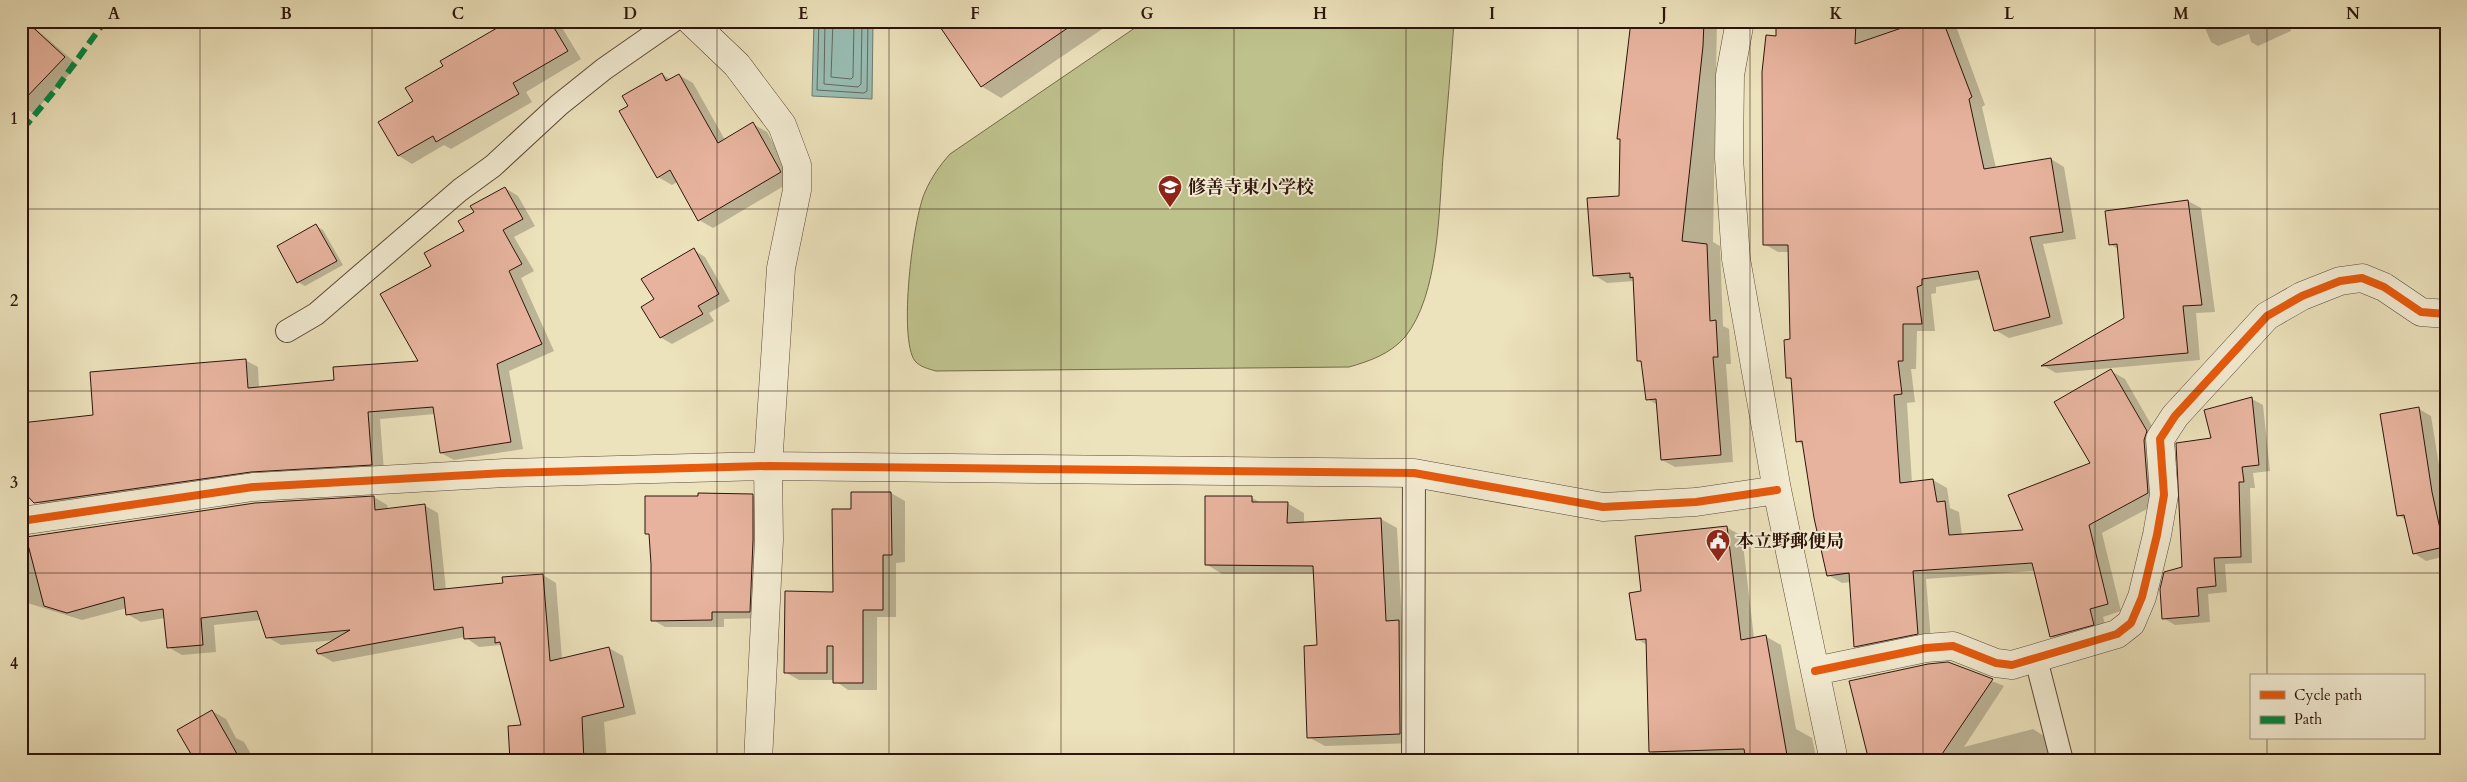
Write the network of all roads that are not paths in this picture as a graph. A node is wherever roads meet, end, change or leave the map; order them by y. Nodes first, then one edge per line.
1 (1740, 21) edge
2 (684, 22) edge
3 (2446, 314) edge
4 (287, 331) dead end
5 (768, 466) junction
6 (1414, 473) junction
7 (1777, 490) junction
8 (21, 521) edge
9 (2036, 659) junction
10 (1815, 671) junction
11 (758, 761) edge
12 (1413, 761) edge
13 (1834, 761) edge
14 (2062, 761) edge

1 - 7 street
2 - 4 lane
2 - 5 street
3 - 9 street
5 - 6 street
5 - 8 street
5 - 11 street
6 - 7 street
6 - 12 lane
7 - 10 street
9 - 10 street
9 - 14 lane
10 - 13 street

